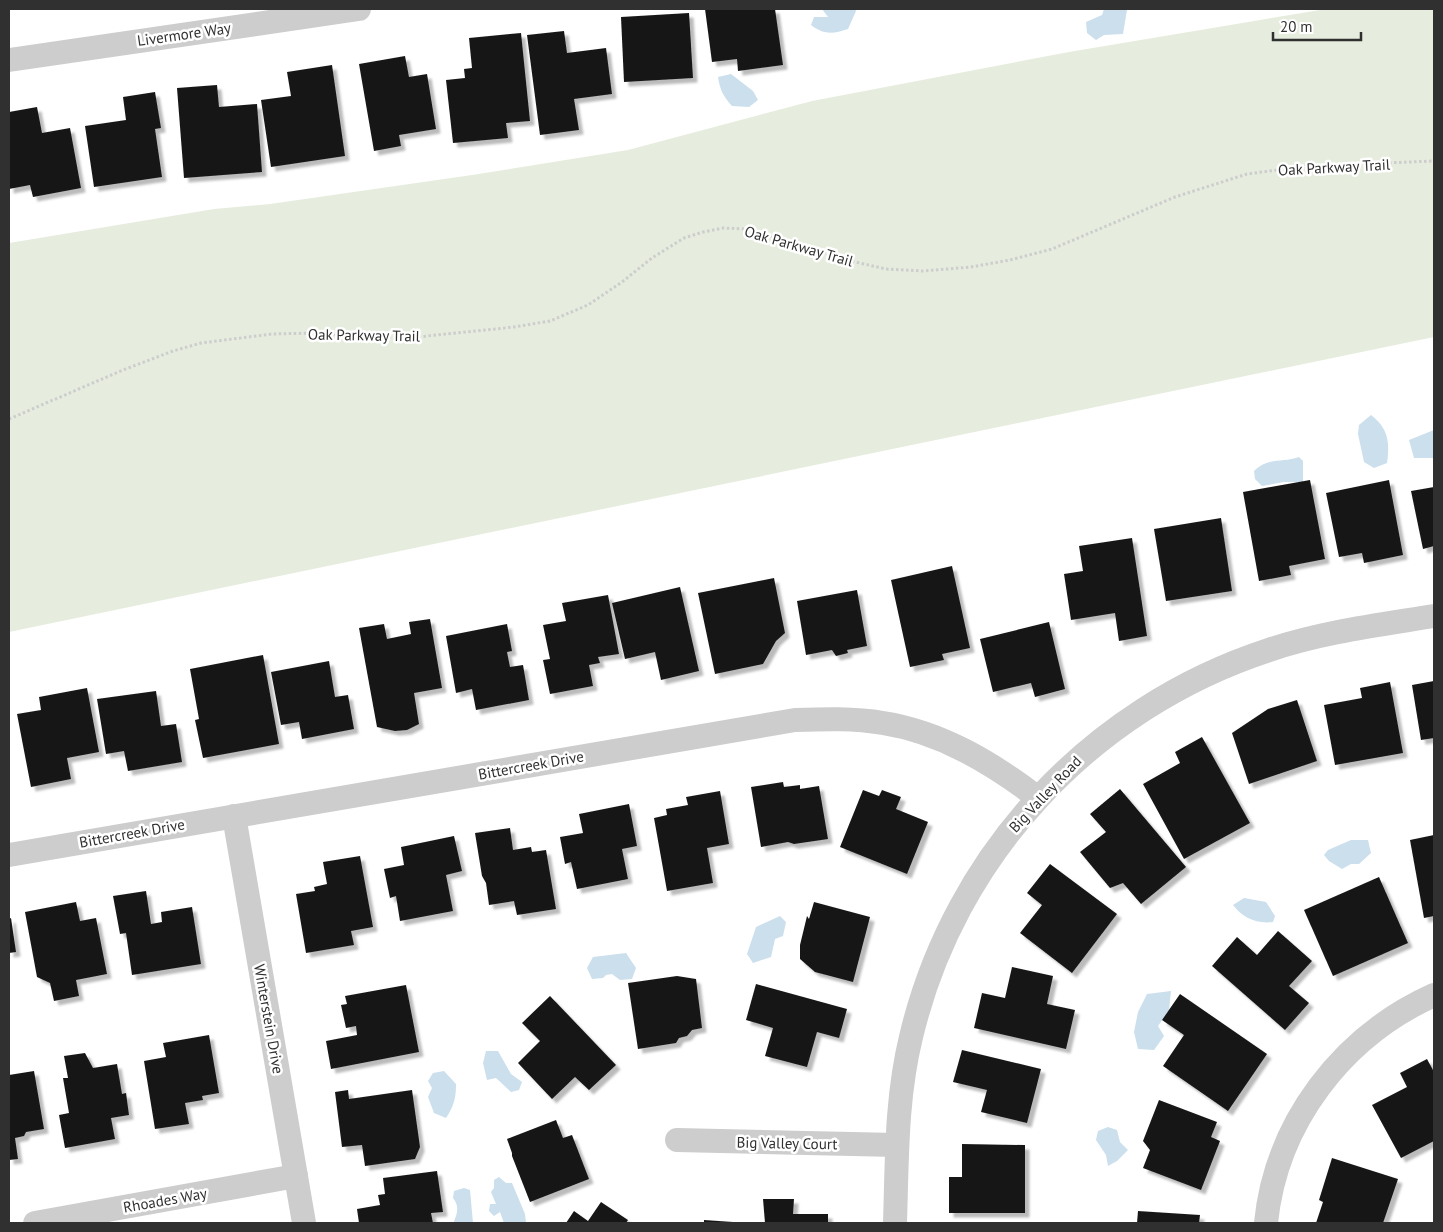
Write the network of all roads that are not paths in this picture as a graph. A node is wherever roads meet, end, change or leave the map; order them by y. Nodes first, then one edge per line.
1 (359, 9) edge
2 (9, 60) edge
3 (1434, 616) edge
4 (1038, 798) junction
5 (234, 816) junction
6 (9, 855) edge
7 (1434, 995) edge
8 (678, 1140) dead end
9 (897, 1146) junction
10 (296, 1176) junction
11 (35, 1223) edge
12 (304, 1223) edge
13 (895, 1223) edge
14 (1266, 1223) edge

1 - 2 street, Livermore Way
3 - 4 street, Big Valley Road
4 - 5 street, Bittercreek Drive
4 - 9 street, Big Valley Road
5 - 6 street, Bittercreek Drive
5 - 10 street, Winterstein Drive
7 - 14 street
8 - 9 street, Big Valley Court
9 - 13 street, Big Valley Road
10 - 11 street, Rhoades Way
10 - 12 street, Winterstein Drive

